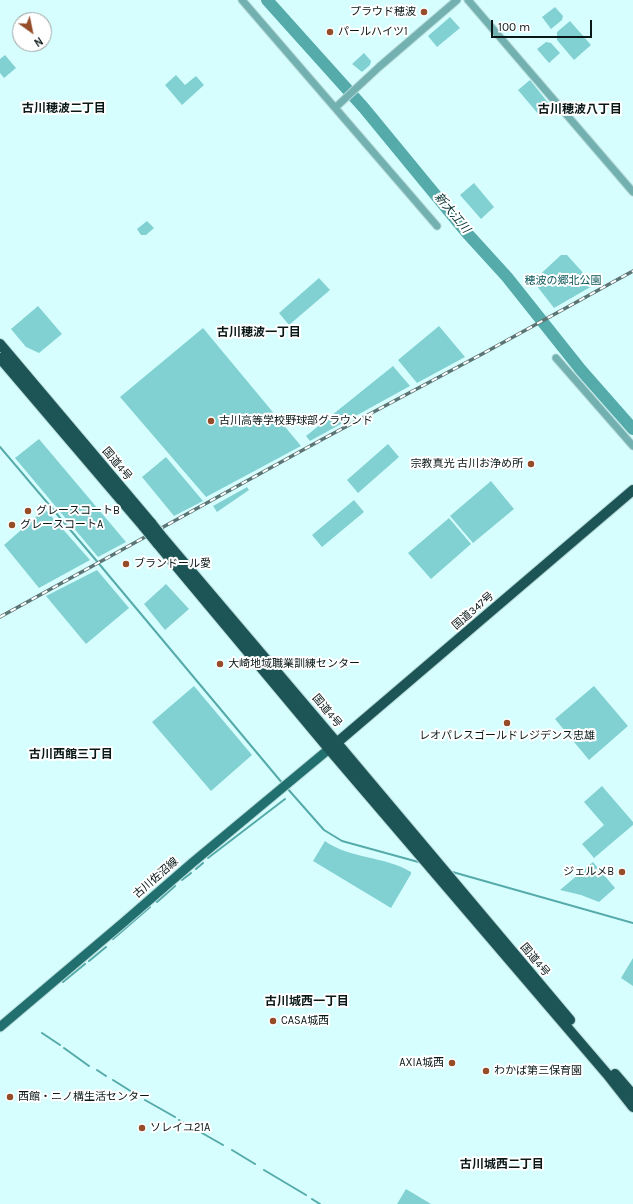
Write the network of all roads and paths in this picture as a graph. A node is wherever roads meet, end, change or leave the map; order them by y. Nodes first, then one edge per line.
1 (242, 0) edge
2 (457, 0) edge
3 (468, 0) edge
4 (336, 107) junction
5 (633, 192) edge
6 (437, 226) dead end
7 (0, 344) edge
8 (0, 358) edge
9 (556, 358) dead end
10 (633, 446) edge
11 (633, 490) edge
12 (148, 525) junction
13 (333, 746) junction
14 (435, 866) junction
15 (0, 1026) edge
16 (633, 1095) edge
17 (633, 1107) edge

1 - 4 street
2 - 4 street
3 - 5 street
4 - 6 street
7 - 12 highway, 国道4号
8 - 12 highway, 国道4号
9 - 10 street
11 - 13 highway, 国道347号
12 - 13 highway, 国道4号, bridge
13 - 14 highway, 国道4号
13 - 14 highway, 国道4号
13 - 15 main road, 古川佐沼線
14 - 16 highway, 国道4号
14 - 17 highway, 国道4号

